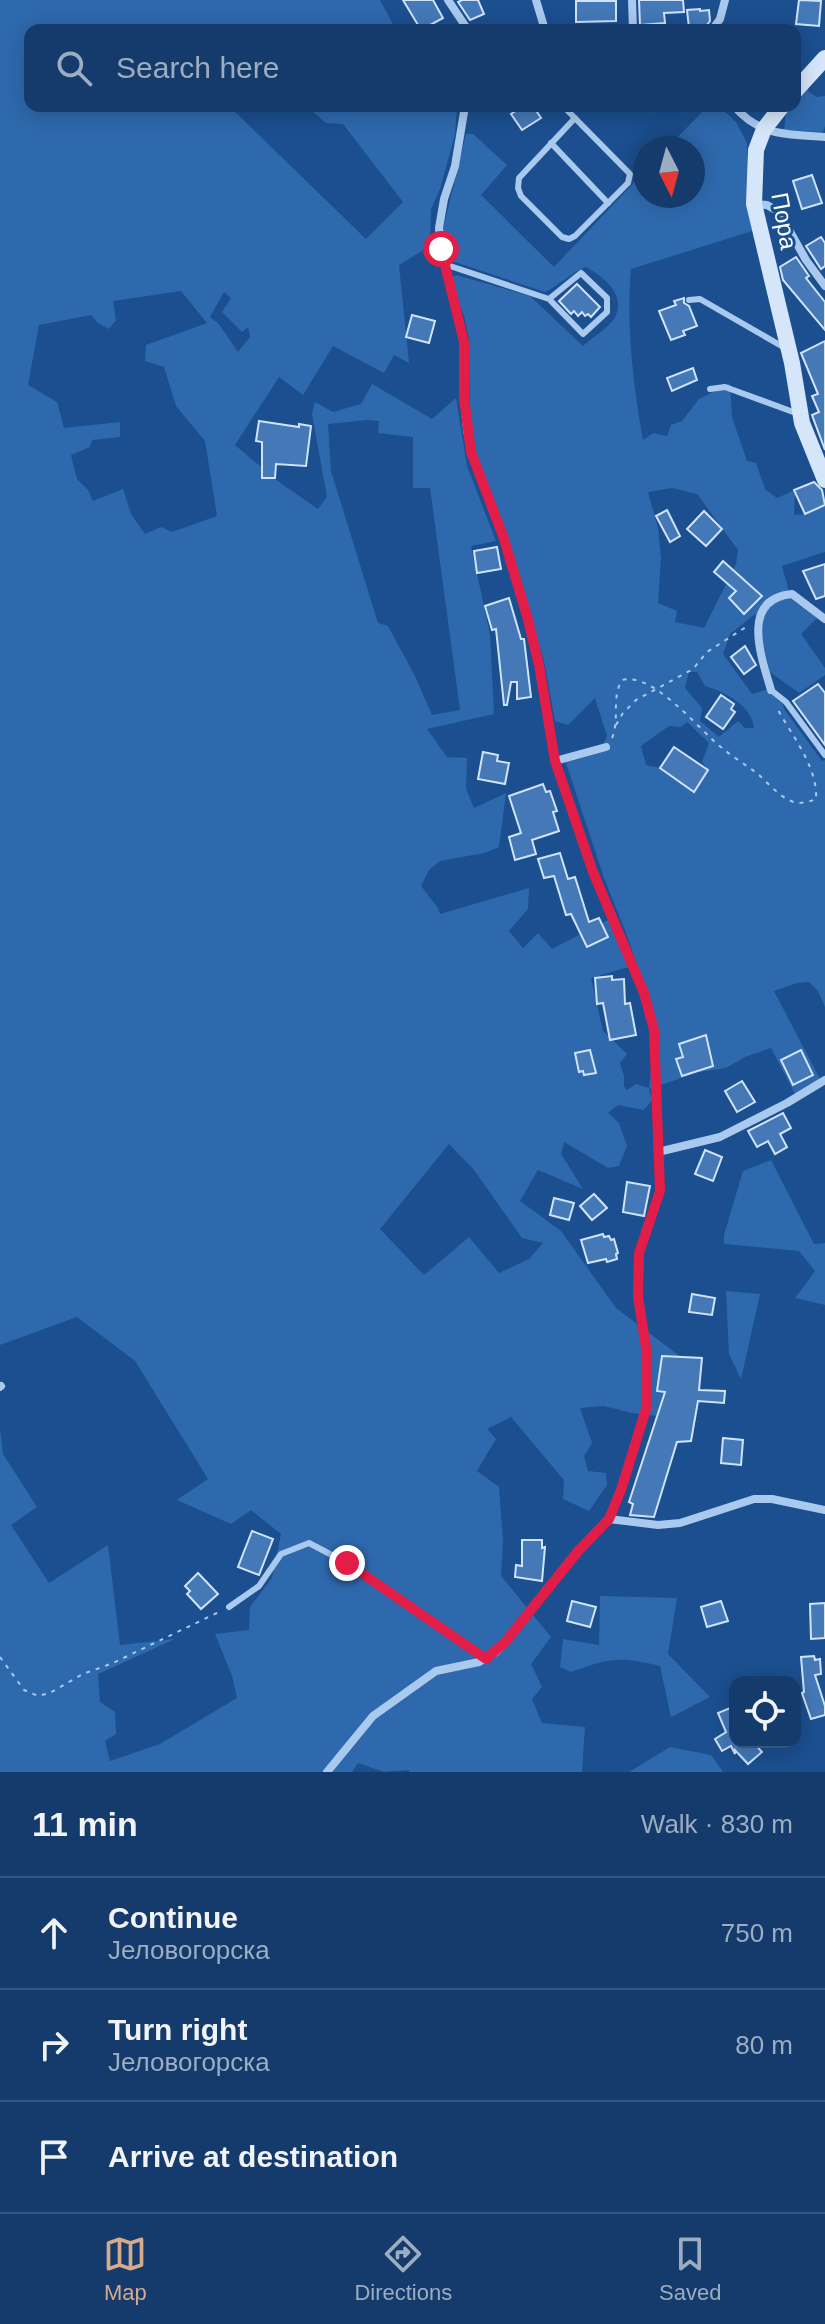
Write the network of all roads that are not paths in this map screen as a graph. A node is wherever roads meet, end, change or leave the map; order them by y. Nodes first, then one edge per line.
1 (448, 0) edge
2 (536, 0) edge
3 (632, 0) edge
4 (725, 0) edge
5 (464, 24) edge
6 (543, 24) edge
7 (633, 24) edge
8 (716, 24) edge
9 (825, 58) edge
10 (801, 84) edge
11 (464, 112) edge
12 (569, 112) edge
13 (739, 112) edge
14 (777, 112) edge
15 (575, 118) junction
16 (764, 129) junction
17 (825, 137) edge
18 (551, 143) junction
19 (608, 203) junction
20 (754, 204) junction
21 (444, 264) junction
22 (825, 286) edge
23 (549, 299) junction
24 (689, 300) dead end
25 (788, 350) junction
26 (710, 389) dead end
27 (800, 414) junction
28 (825, 480) edge
29 (825, 619) edge
30 (771, 690) joint
31 (606, 747) road end
32 (825, 755) edge
33 (555, 761) junction
34 (825, 1080) edge
35 (658, 1152) junction
36 (825, 1510) edge
37 (609, 1519) junction
38 (229, 1607) road end
39 (486, 1659) junction
40 (327, 1772) edge

1 - 5 street
2 - 6 street
3 - 7 street
4 - 8 street
9 - 10 street
11 - 21 street
12 - 15 lane
13 - 16 street
14 - 16 street, Пора
15 - 18 lane
15 - 19 lane
16 - 17 street
16 - 20 street, Пора
18 - 19 lane
18 - 19 lane
20 - 22 street
20 - 25 street, Пора
21 - 23 lane
21 - 33 street
23 - 23 lane
24 - 25 lane
25 - 27 street, Пора
26 - 27 lane
27 - 28 street, Пора
29 - 30 street
30 - 32 lane
31 - 33 street
33 - 35 street
34 - 35 street
35 - 37 street
36 - 37 street
37 - 39 street
38 - 39 lane
39 - 40 street

